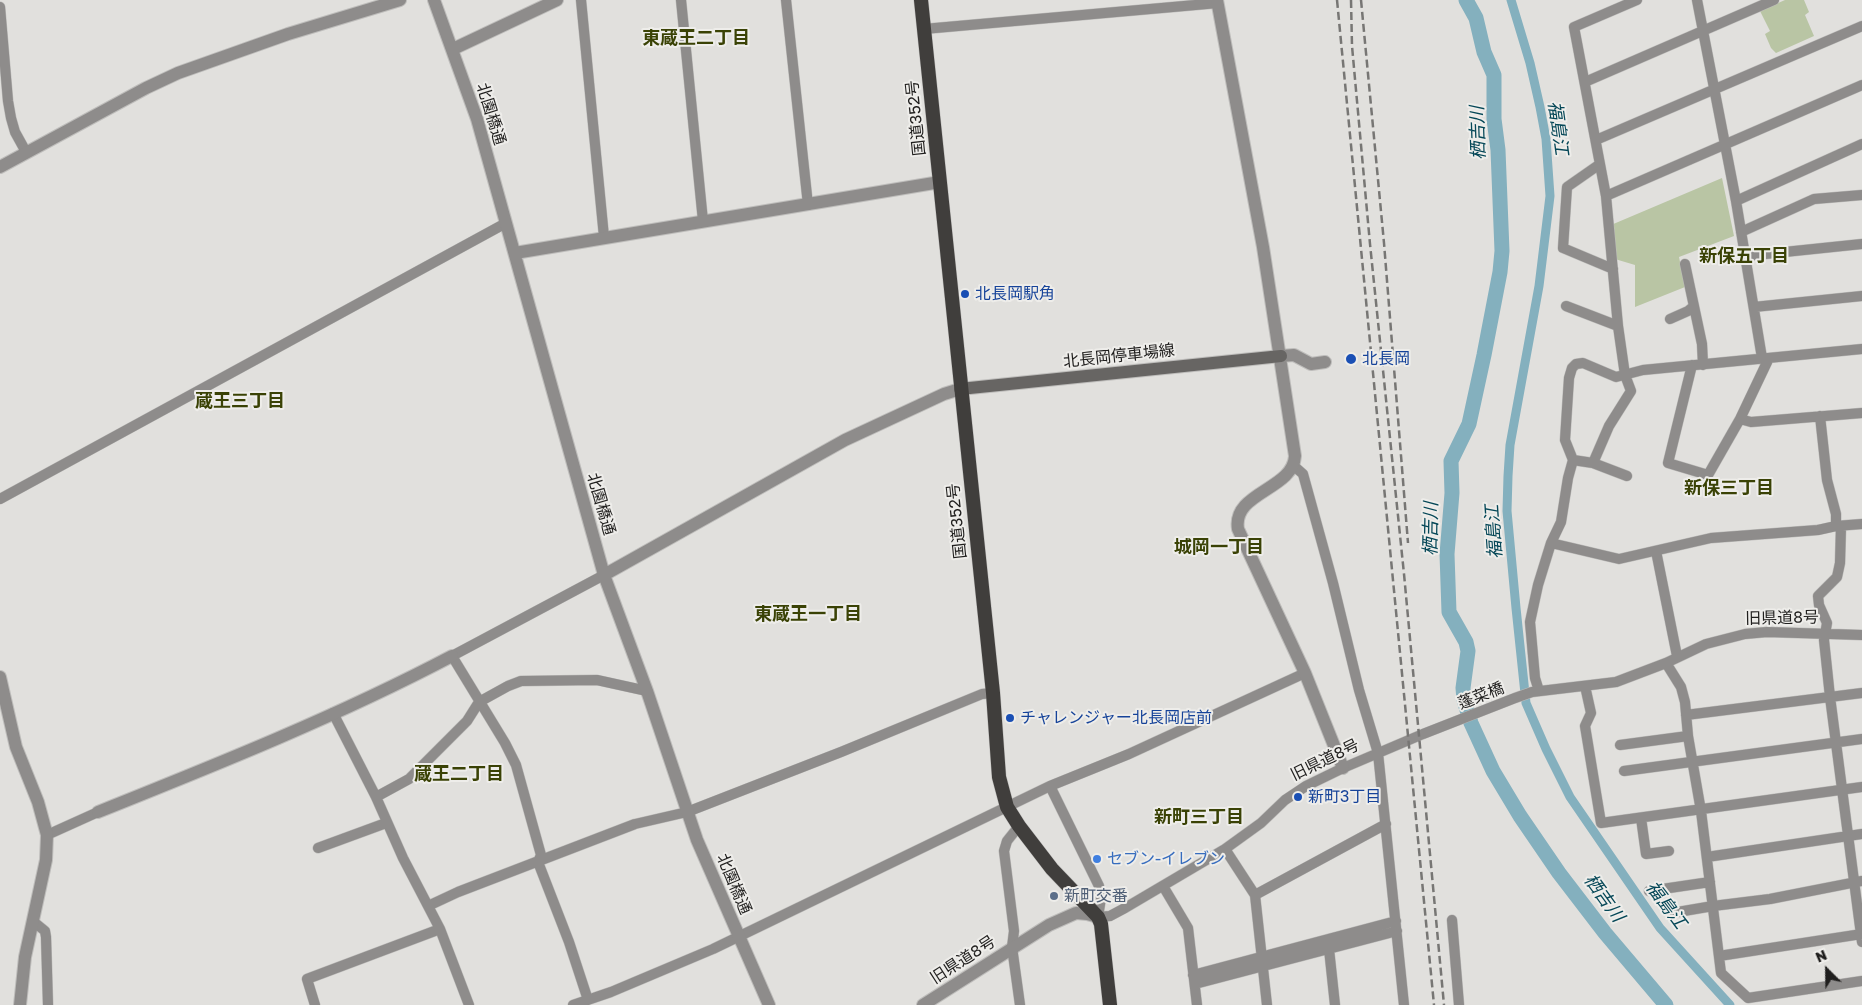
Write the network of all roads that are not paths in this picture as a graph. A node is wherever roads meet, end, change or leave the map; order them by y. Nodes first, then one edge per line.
1 (400, 0) edge
2 (434, 0) edge
3 (557, 0) edge
4 (581, 0) edge
5 (681, 0) edge
6 (786, 0) edge
7 (921, 0) edge
8 (1637, 0) edge
9 (1697, 0) edge
10 (1774, 0) edge
11 (1217, 1) edge
12 (0, 7) edge
13 (1862, 26) edge
14 (924, 29) junction
15 (1703, 31) junction
16 (453, 49) junction
17 (1585, 82) junction
18 (1862, 86) edge
19 (1714, 91) junction
20 (1596, 140) junction
21 (1862, 144) edge
22 (1724, 145) junction
23 (26, 152) junction
24 (1600, 164) junction
25 (0, 167) edge
26 (940, 182) junction
27 (1606, 196) junction
28 (1862, 196) edge
29 (1736, 201) junction
30 (808, 205) junction
31 (702, 221) junction
32 (506, 223) junction
33 (1741, 232) junction
34 (604, 237) junction
35 (1862, 244) edge
36 (515, 252) junction
37 (1746, 256) junction
38 (1685, 264) dead end
39 (1613, 269) junction
40 (1862, 296) edge
41 (1566, 306) dead end
42 (1694, 306) junction
43 (1754, 307) junction
44 (1670, 319) dead end
45 (1618, 326) junction
46 (1862, 349) edge
47 (1281, 356) junction
48 (1766, 358) junction
49 (1325, 362) dead end
50 (1703, 364) junction
51 (1692, 365) junction
52 (1625, 375) junction
53 (960, 389) junction
54 (1862, 413) edge
55 (1820, 416) junction
56 (1740, 419) junction
57 (1573, 460) junction
58 (1593, 463) junction
59 (1294, 466) junction
60 (1627, 476) dead end
61 (0, 499) edge
62 (1862, 524) edge
63 (1838, 526) junction
64 (1551, 543) junction
65 (1656, 551) junction
66 (604, 574) junction
67 (1825, 633) junction
68 (1862, 635) edge
69 (452, 656) junction
70 (1677, 656) junction
71 (1666, 662) junction
72 (1305, 673) junction
73 (0, 677) edge
74 (1585, 686) junction
75 (647, 692) junction
76 (1535, 692) junction
77 (1862, 692) edge
78 (993, 693) junction
79 (1830, 696) junction
80 (479, 702) junction
81 (333, 713) junction
82 (1686, 715) junction
83 (1440, 728) joint
84 (1688, 736) junction
85 (1862, 739) edge
86 (1836, 742) junction
87 (1620, 745) dead end
88 (1378, 753) junction
89 (1693, 762) junction
90 (1343, 768) junction
91 (1624, 772) dead end
92 (1050, 786) junction
93 (1862, 787) edge
94 (1842, 789) junction
95 (376, 797) junction
96 (1007, 807) junction
97 (1701, 811) junction
98 (98, 812) joint
99 (687, 812) junction
100 (1642, 818) junction
101 (386, 823) junction
102 (1386, 824) junction
103 (1019, 826) junction
104 (1862, 834) edge
105 (47, 835) junction
106 (1848, 836) junction
107 (318, 848) dead end
108 (1225, 849) junction
109 (1669, 851) dead end
110 (1707, 857) junction
111 (538, 862) junction
112 (1710, 882) junction
113 (1858, 882) edge
114 (1163, 886) junction
115 (1649, 891) dead end
116 (1255, 895) junction
117 (428, 906) junction
118 (1713, 906) junction
119 (1672, 913) dead end
120 (1098, 917) junction
121 (1452, 920) dead end
122 (34, 922) junction
123 (1396, 926) junction
124 (440, 929) junction
125 (739, 936) junction
126 (1862, 937) edge
127 (1012, 947) junction
128 (1329, 949) junction
129 (1719, 956) junction
130 (1262, 962) junction
131 (1194, 980) junction
132 (1862, 981) edge
133 (588, 1000) junction
134 (20, 1005) edge
135 (48, 1005) edge
136 (315, 1005) edge
137 (469, 1005) edge
138 (572, 1005) edge
139 (769, 1005) edge
140 (923, 1005) edge
141 (1020, 1005) edge
142 (1110, 1005) edge
143 (1197, 1005) edge
144 (1267, 1005) edge
145 (1335, 1005) edge
146 (1404, 1005) edge
147 (1459, 1005) edge

1 - 23 street
2 - 16 street, 北園橋通
3 - 16 street
4 - 34 street
5 - 31 street
6 - 30 street
7 - 14 highway, 国道352号
8 - 17 street
9 - 15 street
10 - 15 street
11 - 14 street
11 - 47 street
12 - 23 street
13 - 19 street
14 - 26 highway, 国道352号
15 - 17 street
15 - 19 street
16 - 32 street, 北園橋通
17 - 20 street
18 - 22 street
19 - 20 street
19 - 22 street
20 - 24 street
21 - 29 street
22 - 27 street
22 - 29 street
23 - 25 street
24 - 27 street
24 - 39 street
26 - 30 street
26 - 53 highway, 国道352号
27 - 39 street
28 - 33 street
29 - 33 street
30 - 31 street
31 - 34 street
32 - 36 street, 北園橋通
32 - 61 street
33 - 37 street
34 - 36 street
35 - 37 street
36 - 66 street, 北園橋通
37 - 43 street
38 - 42 street
39 - 45 street
40 - 43 street
41 - 45 street
42 - 44 street
42 - 50 street
43 - 48 street
45 - 52 street
46 - 48 street
47 - 49 street
47 - 53 main road, 北長岡停車場線
47 - 59 street
48 - 50 street
48 - 56 street
50 - 51 street
51 - 52 street
51 - 56 street
52 - 57 street
52 - 58 street
53 - 66 street
53 - 78 highway, 国道352号
54 - 55 street
55 - 56 street
55 - 63 street
57 - 58 street
57 - 64 street
58 - 60 street
59 - 72 street
59 - 88 street
62 - 63 street
63 - 65 street
63 - 67 street
64 - 65 street
64 - 76 street
65 - 70 street
66 - 69 street
66 - 75 street, 北園橋通
67 - 68 street, 旧県道8号
67 - 70 street, 旧県道8号
67 - 79 street
69 - 80 street
69 - 81 street
70 - 71 street, 旧県道8号
71 - 74 street, 旧県道8号
71 - 82 street
72 - 90 street
72 - 92 street
73 - 105 street
74 - 76 street, 旧県道8号
74 - 100 street
75 - 80 street
75 - 99 street, 北園橋通
76 - 83 street, 蓬菜橋
77 - 79 street
78 - 96 highway, 国道352号
78 - 99 street
79 - 82 street
79 - 86 street
80 - 95 street
80 - 111 street
81 - 95 street
81 - 98 street
82 - 84 street
83 - 88 street, 旧県道8号
84 - 87 street
84 - 89 street
85 - 86 street
86 - 89 street
86 - 94 street
88 - 90 street, 旧県道8号
88 - 102 street
89 - 91 street
89 - 97 street
90 - 108 street, 旧県道8号
92 - 96 street
92 - 120 street
93 - 94 street
94 - 97 street
94 - 106 street
95 - 101 street
96 - 103 highway, 国道352号
96 - 125 street
97 - 100 street
97 - 110 street
98 - 105 street
99 - 111 street
99 - 125 street, 北園橋通
100 - 109 street
101 - 107 street
101 - 117 street
102 - 116 street
102 - 123 street
103 - 120 highway, 国道352号
103 - 127 street
104 - 106 street
105 - 122 street
106 - 110 street
106 - 113 street
108 - 114 street, 旧県道8号
108 - 116 street
110 - 112 street
111 - 117 street
111 - 133 street
112 - 115 street
112 - 118 street
113 - 118 street
113 - 126 street
114 - 120 street, 旧県道8号
114 - 131 street
116 - 130 street
117 - 124 street
118 - 119 street
118 - 129 street
120 - 127 street, 旧県道8号
120 - 142 highway
121 - 147 street
122 - 134 street
122 - 135 street
123 - 128 street
123 - 130 street
123 - 146 street
124 - 136 street
124 - 137 street
125 - 133 street
125 - 139 street, 北園橋通
126 - 129 street
127 - 140 street, 旧県道8号
127 - 141 street
128 - 130 street
128 - 145 street
129 - 132 street
130 - 131 street
130 - 144 street
131 - 143 street
133 - 138 street

